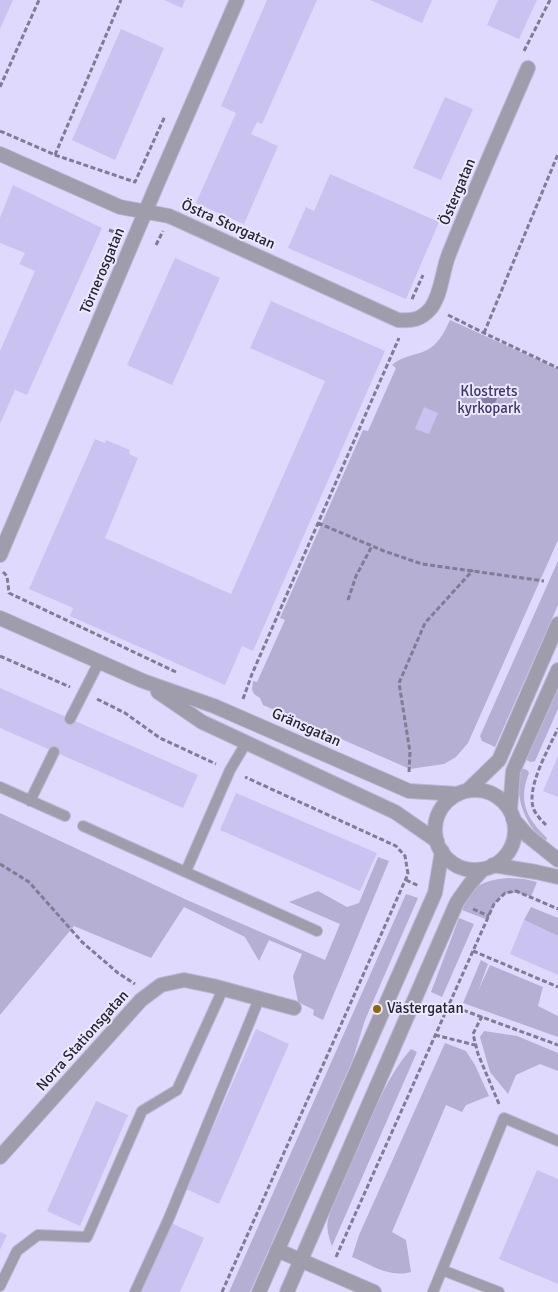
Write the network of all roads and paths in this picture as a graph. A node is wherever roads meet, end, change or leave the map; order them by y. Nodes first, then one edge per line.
1 (39, 0) edge
2 (121, 0) edge
3 (237, 0) edge
4 (550, 0) edge
5 (524, 52) dead end
6 (528, 68) dead end
7 (0, 87) edge
8 (168, 110) dead end
9 (0, 131) edge
10 (0, 154) edge
11 (558, 154) edge
12 (55, 155) junction
13 (145, 213) junction
14 (425, 271) dead end
15 (414, 297) junction
16 (432, 306) junction
17 (409, 320) junction
18 (484, 334) junction
19 (558, 368) edge
20 (318, 523) junction
21 (372, 546) junction
22 (0, 555) edge
23 (473, 570) junction
24 (544, 581) dead end
25 (348, 600) dead end
26 (0, 618) edge
27 (558, 624) edge
28 (0, 656) edge
29 (99, 662) junction
30 (558, 670) edge
31 (143, 681) junction
32 (84, 693) junction
33 (242, 703) dead end
34 (70, 719) dead end
35 (558, 728) edge
36 (246, 743) junction
37 (54, 752) dead end
38 (230, 770) junction
39 (409, 774) dead end
40 (0, 787) edge
41 (462, 792) junction
42 (30, 801) junction
43 (511, 814) junction
44 (64, 816) dead end
45 (84, 826) dead end
46 (551, 830) dead end
47 (439, 846) junction
48 (558, 860) edge
49 (0, 864) edge
50 (488, 867) junction
51 (186, 872) junction
52 (558, 877) edge
53 (558, 909) edge
54 (317, 931) dead end
55 (473, 951) junction
56 (558, 987) edge
57 (223, 988) junction
58 (150, 993) junction
59 (259, 999) junction
60 (449, 1005) junction
61 (294, 1008) dead end
62 (482, 1016) junction
63 (435, 1035) junction
64 (476, 1045) junction
65 (558, 1045) edge
66 (504, 1118) junction
67 (558, 1141) edge
68 (0, 1157) edge
69 (277, 1250) junction
70 (302, 1260) junction
71 (442, 1270) junction
72 (329, 1273) junction
73 (0, 1286) edge
74 (135, 1292) edge
75 (222, 1292) edge
76 (258, 1292) edge
77 (287, 1292) edge
78 (374, 1292) edge
79 (432, 1292) edge
80 (499, 1292) edge

1 - 7 path
2 - 12 path
3 - 13 street, Törnerosgatan
4 - 5 path
6 - 16 street, Östergatan
8 - 12 path
9 - 12 path
10 - 13 street, Östra Storgatan
11 - 18 path
13 - 17 street, Östra Storgatan
13 - 22 street, Törnerosgatan
14 - 15 path
15 - 16 path
15 - 17 path
16 - 17 street
16 - 18 path
17 - 20 path
18 - 19 path
20 - 21 path
20 - 33 path
21 - 23 path
21 - 25 path
23 - 24 path
23 - 39 path
26 - 29 street, Gränsgatan
27 - 41 street
28 - 32 path
29 - 31 street, Gränsgatan
29 - 32 lane
30 - 43 street
31 - 36 street, Gränsgatan
31 - 41 street, Gränsgatan
32 - 34 lane
32 - 38 path
35 - 46 path
36 - 38 lane
36 - 47 street, Gränsgatan
37 - 42 lane
38 - 51 lane
38 - 75 path
40 - 42 lane
41 - 43 street
41 - 47 street
42 - 44 lane
43 - 48 street
43 - 50 street
45 - 51 lane
47 - 50 street
47 - 69 street
49 - 58 path
50 - 52 street
50 - 70 street
51 - 54 lane
53 - 55 path
55 - 56 path
55 - 60 path
57 - 58 street, Norra Stationsgatan
57 - 59 street, Norra Stationsgatan
57 - 73 lane
58 - 68 street, Norra Stationsgatan
59 - 61 street, Norra Stationsgatan
59 - 74 lane
60 - 62 path
60 - 63 path
62 - 64 path
62 - 65 path
63 - 64 path
63 - 72 path
64 - 66 path
66 - 67 lane
66 - 71 lane
69 - 70 street
69 - 76 street
70 - 72 street
70 - 77 street
71 - 79 lane
71 - 80 lane
72 - 78 street

